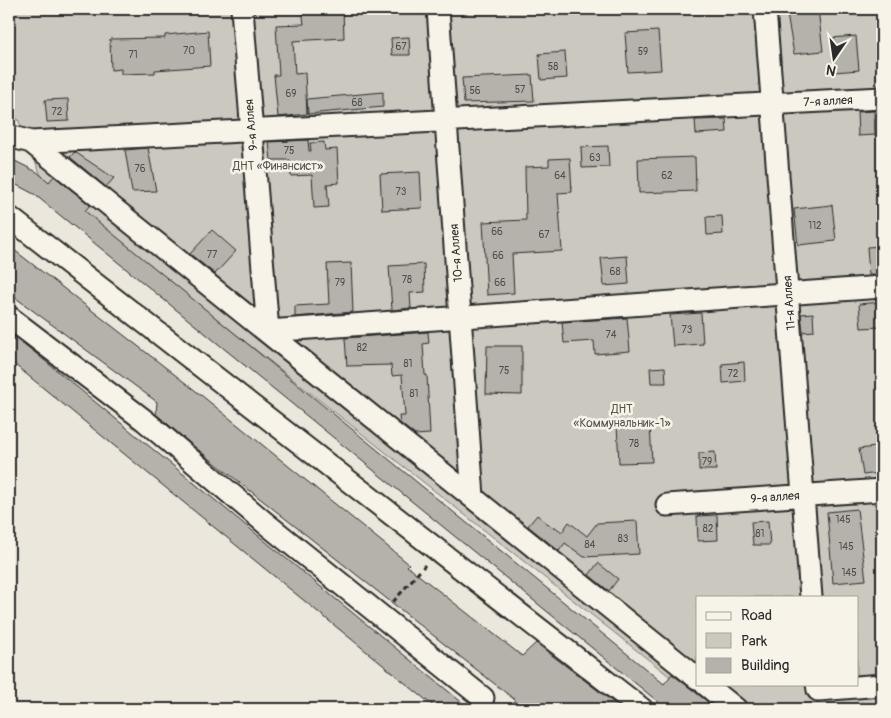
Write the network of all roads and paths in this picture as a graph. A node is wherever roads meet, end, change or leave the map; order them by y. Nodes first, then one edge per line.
1 (242, 9) edge
2 (438, 9) edge
3 (765, 9) edge
4 (882, 98) edge
5 (773, 104) junction
6 (446, 121) junction
7 (252, 131) junction
8 (9, 136) edge
9 (31, 142) junction
10 (9, 217) edge
11 (882, 287) edge
12 (788, 294) junction
13 (9, 317) edge
14 (460, 317) junction
15 (268, 331) junction
16 (882, 490) edge
17 (803, 495) junction
18 (473, 497) junction
19 (668, 505) dead end
20 (438, 551) junction
21 (811, 596) edge
22 (381, 616) junction
23 (696, 677) edge
24 (882, 685) edge
25 (707, 686) edge
26 (850, 686) edge
27 (858, 686) edge
28 (818, 687) edge
29 (483, 698) dead end
30 (642, 709) edge
31 (736, 709) edge

1 - 7 lane, 9-я Аллея
2 - 6 lane, 10-я Аллея
3 - 5 lane, 11-я Аллея
4 - 5 lane, 7-я аллея
5 - 6 lane, 7-я аллея
5 - 12 lane, 11-я Аллея
6 - 7 lane, 7-я аллея
6 - 14 lane, 10-я Аллея
7 - 9 lane, 7-я аллея
7 - 15 lane, 9-я Аллея
8 - 9 lane
9 - 15 lane
10 - 20 lane
11 - 12 lane
12 - 14 lane
12 - 17 lane, 11-я Аллея
13 - 22 lane
14 - 15 lane
14 - 18 lane, 10-я Аллея
15 - 18 lane
16 - 17 lane, 9-я аллея
17 - 19 lane, 9-я аллея
17 - 21 lane, 11-я Аллея
18 - 23 lane
20 - 22 path
20 - 30 lane
22 - 29 lane
24 - 27 lane
25 - 31 lane
26 - 28 lane

